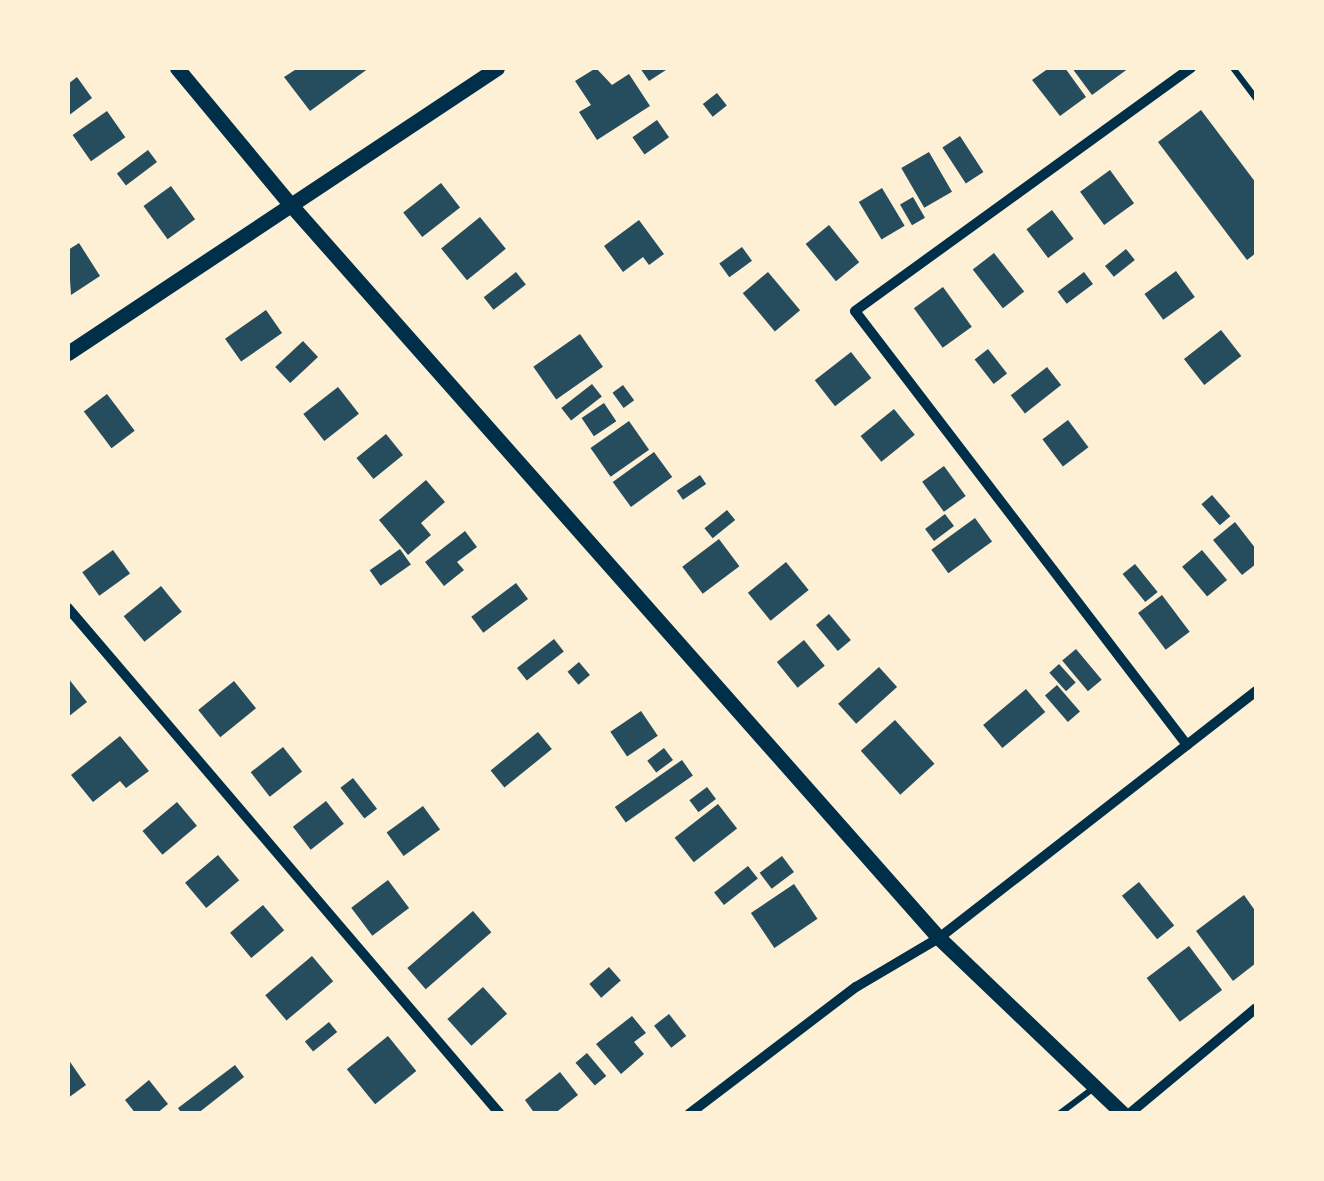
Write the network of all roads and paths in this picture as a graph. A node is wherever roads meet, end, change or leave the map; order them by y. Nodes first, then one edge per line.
1 (176, 68) edge
2 (496, 68) edge
3 (1191, 68) edge
4 (1233, 68) edge
5 (1256, 99) edge
6 (290, 204) junction
7 (68, 353) edge
8 (68, 608) edge
9 (1256, 691) edge
10 (1187, 745) junction
11 (940, 938) junction
12 (1256, 1008) edge
13 (1095, 1087) junction
14 (500, 1114) edge
15 (690, 1114) edge
16 (1060, 1114) edge
17 (1126, 1114) edge

1 - 6 street
2 - 6 street
3 - 10 street
4 - 5 lane
6 - 7 street
6 - 11 street
8 - 14 street
9 - 10 street
10 - 11 street
11 - 13 street
11 - 15 street
12 - 17 street
13 - 16 lane
13 - 17 street

